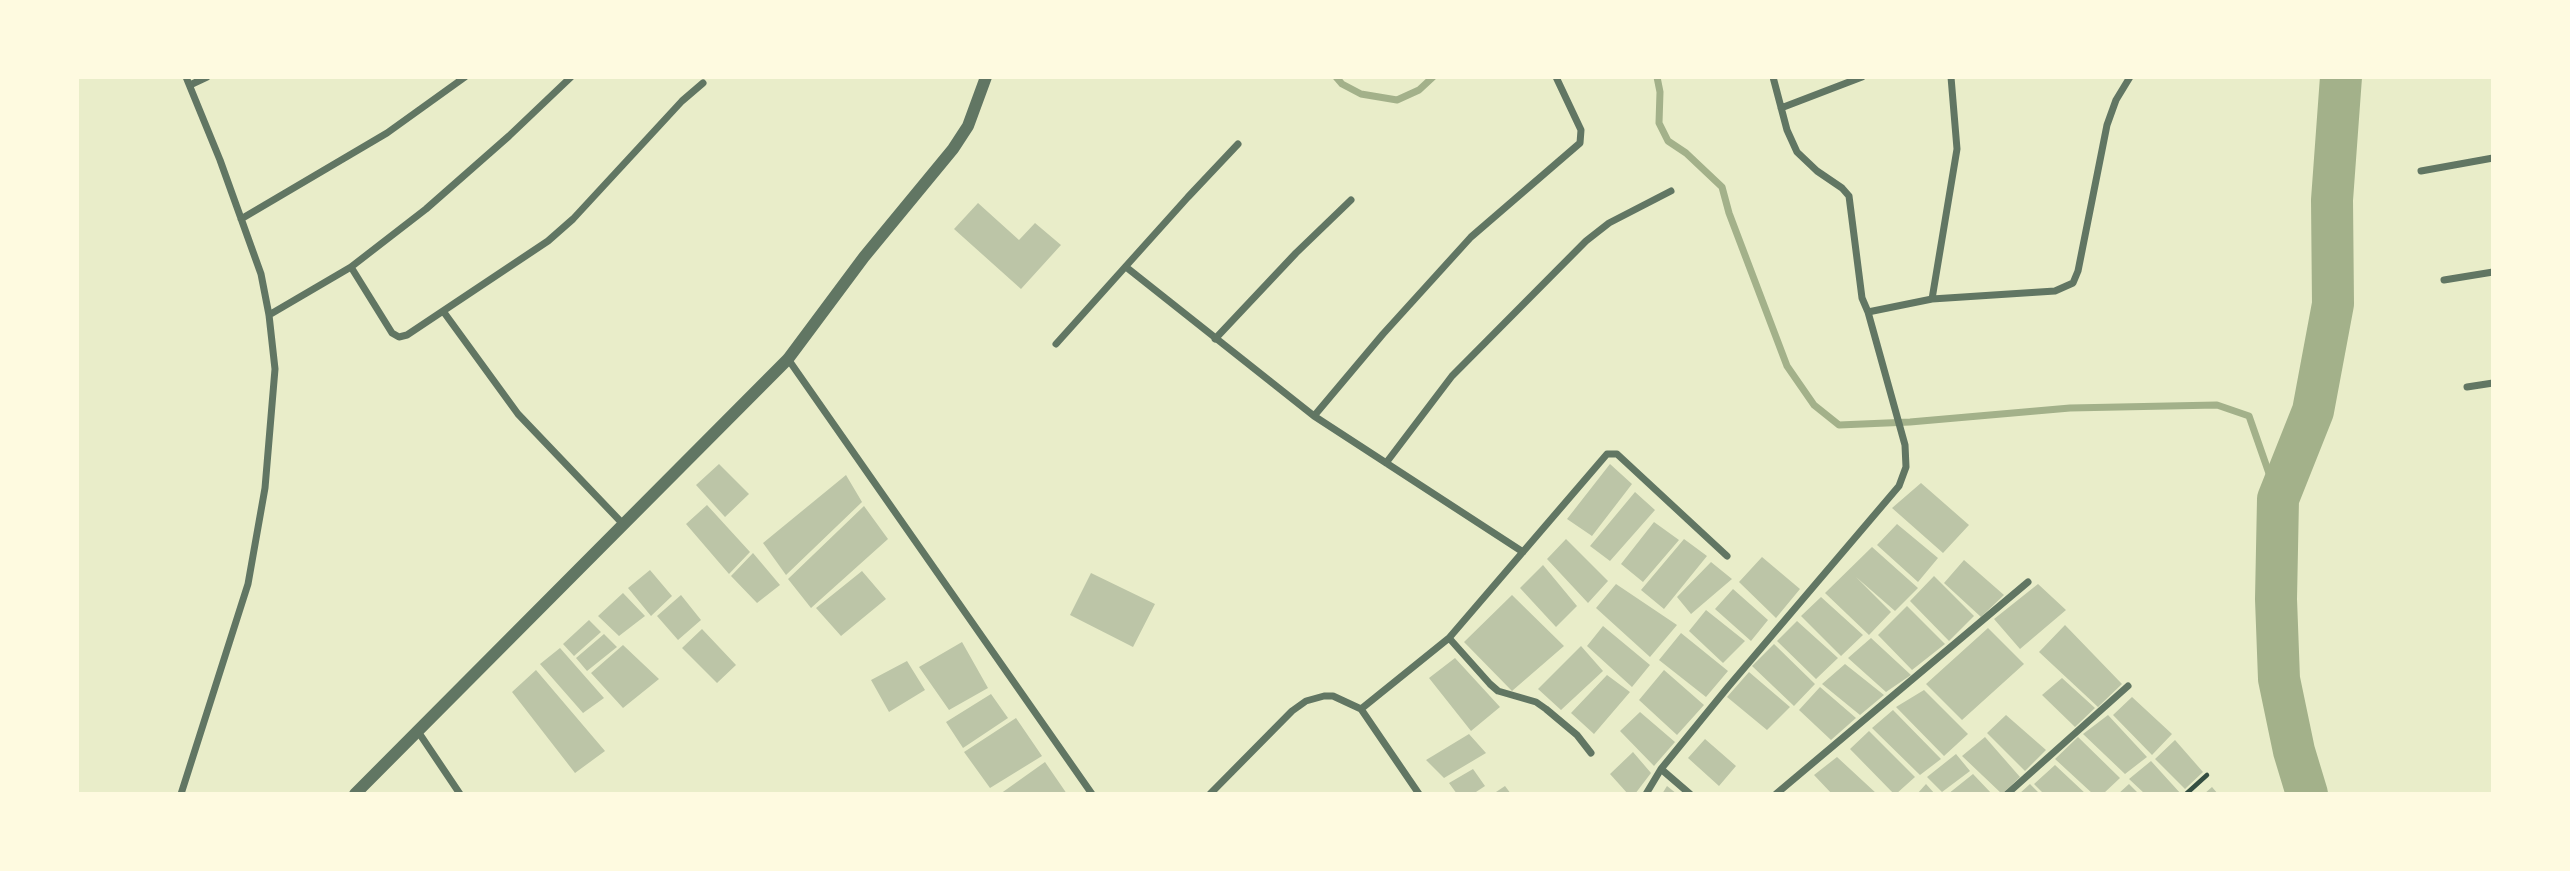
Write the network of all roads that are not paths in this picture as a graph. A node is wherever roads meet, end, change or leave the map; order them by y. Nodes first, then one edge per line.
1 (186, 77) edge
2 (207, 77) edge
3 (465, 77) edge
4 (571, 77) edge
5 (985, 77) edge
6 (1556, 77) edge
7 (1773, 77) edge
8 (1862, 77) edge
9 (1951, 77) edge
10 (2130, 77) edge
11 (703, 83) dead end
12 (190, 85) junction
13 (1781, 108) junction
14 (1238, 144) dead end
15 (2493, 158) edge
16 (2421, 171) dead end
17 (1671, 191) dead end
18 (1351, 200) dead end
19 (241, 219) junction
20 (351, 267) junction
21 (1126, 267) junction
22 (2493, 272) edge
23 (2444, 280) dead end
24 (1932, 299) junction
25 (443, 311) junction
26 (1868, 312) junction
27 (269, 315) junction
28 (1215, 340) junction
29 (1056, 344) dead end
30 (788, 359) junction
31 (2493, 383) edge
32 (2467, 387) dead end
33 (1314, 416) junction
34 (1386, 463) junction
35 (624, 524) junction
36 (1523, 552) junction
37 (1727, 556) dead end
38 (2028, 582) dead end
39 (1449, 638) junction
40 (2128, 686) dead end
41 (1361, 709) junction
42 (417, 730) junction
43 (1591, 753) dead end
44 (1661, 769) junction
45 (181, 794) edge
46 (355, 794) edge
47 (460, 794) edge
48 (1091, 794) edge
49 (1210, 794) edge
50 (1419, 794) edge
51 (1646, 794) edge
52 (1690, 794) edge
53 (1776, 794) edge
54 (2007, 794) edge

1 - 12 street
2 - 12 street
3 - 19 street
4 - 20 street
5 - 30 street
6 - 33 street
7 - 13 street
8 - 13 street
9 - 24 street
10 - 24 street
11 - 25 street
12 - 19 street
13 - 26 street
14 - 21 street
15 - 16 street
17 - 34 street
18 - 28 street
19 - 27 street
20 - 25 street
20 - 27 street
21 - 28 street
21 - 29 street
22 - 23 street
24 - 26 street
25 - 35 street
26 - 44 street
27 - 45 street
28 - 33 street
30 - 35 street
30 - 48 street
31 - 32 street
33 - 34 street
34 - 36 street
35 - 42 street
36 - 37 street
36 - 39 street
38 - 53 street
39 - 41 street
39 - 43 street
40 - 54 street
41 - 49 street
41 - 50 street
42 - 46 street
42 - 47 street
44 - 51 street
44 - 52 street

